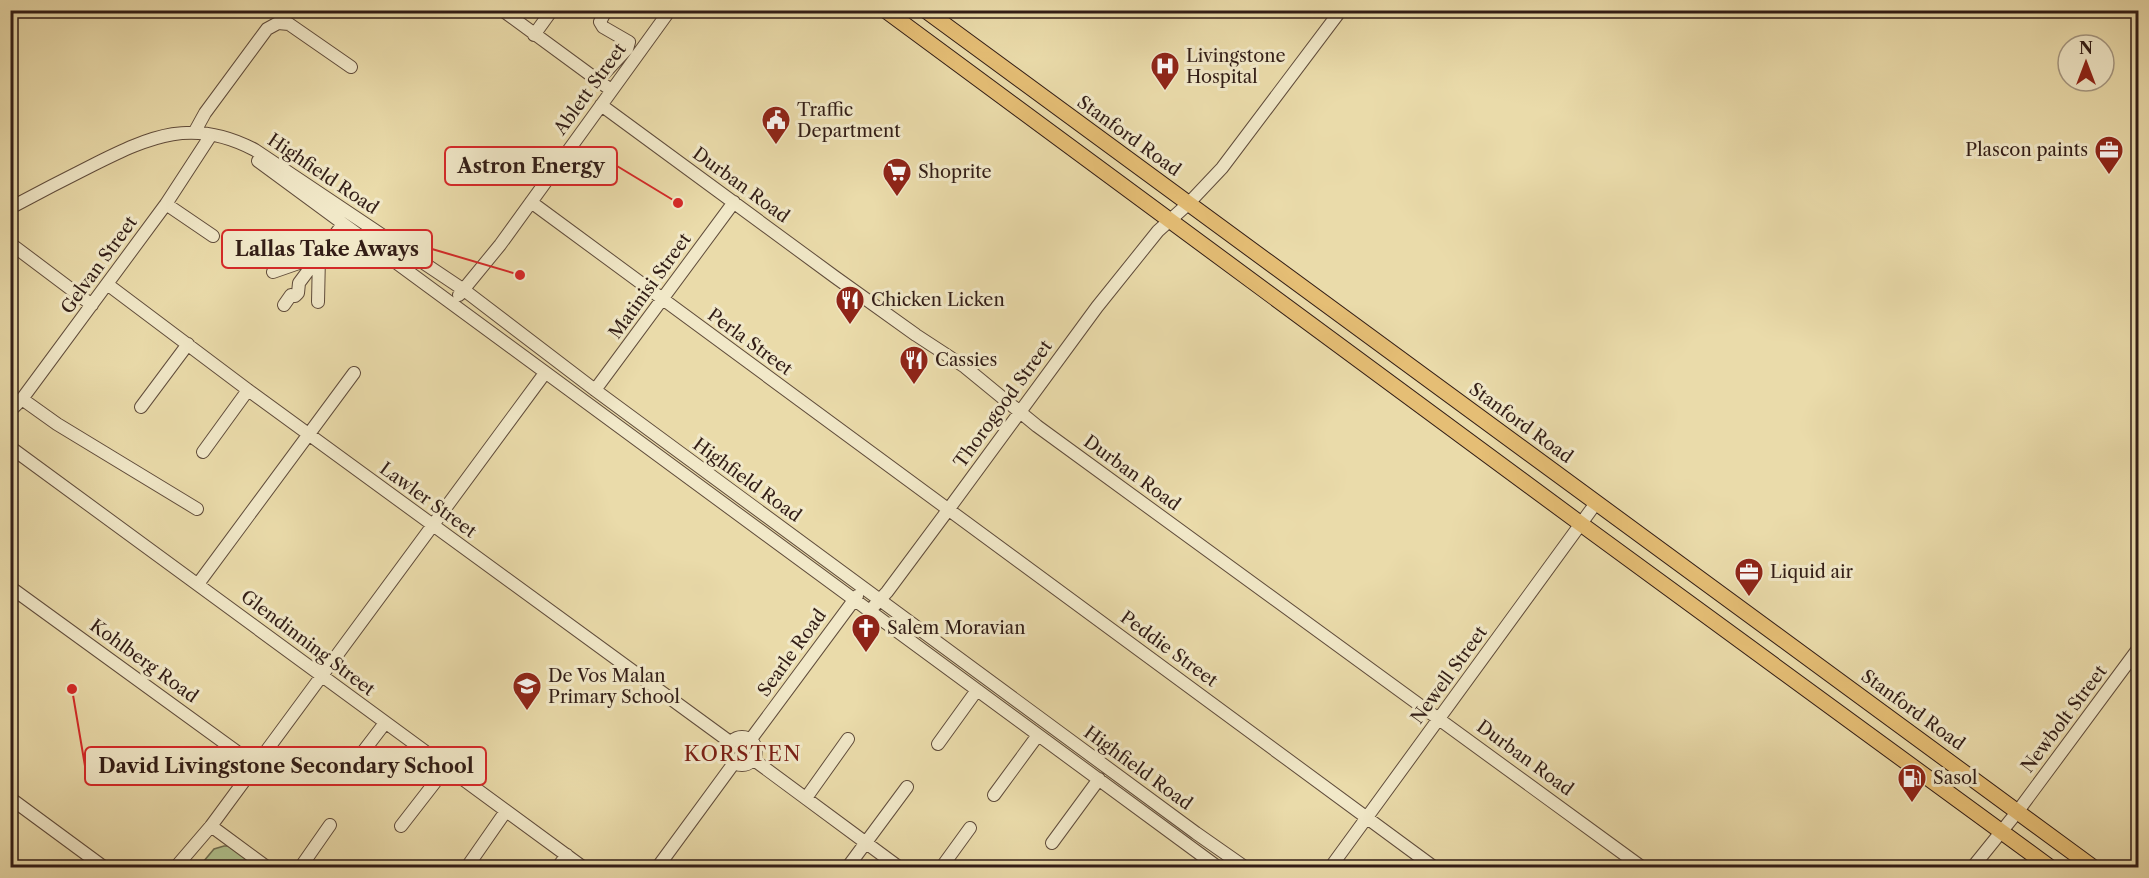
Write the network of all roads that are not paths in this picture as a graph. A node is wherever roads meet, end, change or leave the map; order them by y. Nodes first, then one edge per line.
1 (502, 10) edge
2 (552, 10) edge
3 (606, 10) edge
4 (670, 10) edge
5 (885, 10) edge
6 (925, 10) edge
7 (1341, 10) edge
8 (534, 35) junction
9 (351, 68) dead end
10 (598, 80) junction
11 (611, 90) junction
12 (601, 105) junction
13 (194, 133) junction
14 (215, 136) junction
15 (531, 202) junction
16 (734, 202) junction
17 (166, 204) junction
18 (1188, 204) junction
19 (10, 208) edge
20 (1170, 220) junction
21 (344, 224) junction
22 (213, 236) dead end
23 (15, 247) dead end
24 (319, 256) junction
25 (273, 272) dead end
26 (107, 284) junction
27 (464, 290) junction
28 (287, 300) dead end
29 (663, 300) junction
30 (318, 302) dead end
31 (452, 303) junction
32 (92, 305) junction
33 (188, 344) junction
34 (354, 372) dead end
35 (545, 373) junction
36 (248, 390) junction
37 (595, 390) junction
38 (22, 399) junction
39 (141, 406) dead end
40 (10, 411) edge
41 (1019, 411) junction
42 (308, 434) junction
43 (10, 447) edge
44 (203, 452) dead end
45 (1596, 503) junction
46 (197, 509) dead end
47 (948, 510) junction
48 (432, 524) junction
49 (1581, 524) junction
50 (815, 552) junction
51 (807, 566) junction
52 (198, 584) junction
53 (10, 587) edge
54 (864, 588) junction
55 (853, 600) junction
56 (879, 600) junction
57 (869, 611) junction
58 (2139, 649) edge
59 (322, 675) junction
60 (977, 690) junction
61 (1440, 718) junction
62 (385, 723) junction
63 (1038, 735) junction
64 (848, 739) dead end
65 (750, 740) junction
66 (730, 742) junction
67 (938, 744) dead end
68 (754, 760) junction
69 (734, 763) junction
70 (255, 765) junction
71 (446, 768) junction
72 (343, 778) dead end
73 (1100, 779) junction
74 (907, 787) dead end
75 (994, 795) dead end
76 (10, 798) edge
77 (806, 798) junction
78 (506, 811) junction
79 (2018, 811) junction
80 (1367, 818) junction
81 (330, 825) dead end
82 (211, 826) junction
83 (401, 826) dead end
84 (970, 828) dead end
85 (2001, 830) junction
86 (866, 842) junction
87 (1052, 843) dead end
88 (567, 855) junction
89 (1231, 863) edge
90 (105, 867) edge
91 (175, 867) edge
92 (268, 867) edge
93 (300, 867) edge
94 (467, 867) edge
95 (557, 867) edge
96 (584, 867) edge
97 (657, 867) edge
98 (847, 867) edge
99 (900, 867) edge
100 (941, 867) edge
101 (1219, 867) edge
102 (1246, 867) edge
103 (1330, 867) edge
104 (1435, 867) edge
105 (1643, 867) edge
106 (1972, 867) edge
107 (2051, 867) edge
108 (2094, 867) edge

1 - 8 street
2 - 8 street
3 - 10 street
4 - 11 street, Ablett Street
5 - 20 main road
6 - 18 main road, Stanford Road
7 - 18 street, Thorogood Street
8 - 10 street
9 - 13 street
10 - 11 street
11 - 12 street, Ablett Street
12 - 15 street, Ablett Street
12 - 16 street, Durban Road
13 - 14 street
13 - 19 street
14 - 17 street, Gelvan Street
14 - 21 street, Highfield Road
14 - 27 street, Highfield Road
15 - 27 street, Ablett Street
15 - 29 street, Perla Street
16 - 29 street, Matinisi Street
16 - 41 street, Durban Road
17 - 22 street
17 - 26 street, Gelvan Street
18 - 20 street, Thorogood Street
18 - 45 main road, Stanford Road
20 - 41 street, Thorogood Street
20 - 49 main road
21 - 24 street
21 - 31 street, Highfield Road
23 - 32 street
24 - 25 street
24 - 28 street
24 - 30 street
26 - 32 street, Gelvan Street
26 - 33 street, Lawler Street
27 - 31 street, Ablett Street
27 - 37 street, Highfield Road
29 - 37 street, Matinisi Street
29 - 47 street, Perla Street
31 - 35 street, Highfield Road
32 - 38 street, Gelvan Street
33 - 36 street, Lawler Street
33 - 39 street
34 - 42 street
35 - 48 street
35 - 51 street, Highfield Road
36 - 42 street, Lawler Street
36 - 44 street
37 - 50 street, Highfield Road
38 - 40 street, Gelvan Street
38 - 46 street
41 - 47 street, Thorogood Street
41 - 61 street, Durban Road
42 - 48 street, Lawler Street
42 - 52 street
43 - 52 street, Glendinning Street
45 - 49 street, Newell Street
45 - 79 main road, Stanford Road
47 - 56 street, Thorogood Street
47 - 80 street, Peddie Street
48 - 59 street
48 - 66 street, Lawler Street
49 - 61 street, Newell Street
49 - 85 main road
50 - 51 street
50 - 54 street, Highfield Road
51 - 55 street, Highfield Road
52 - 59 street, Glendinning Street
53 - 70 street, Kohlberg Road
54 - 55 street, Searle Road
54 - 56 street, Highfield Road
55 - 57 street, Highfield Road
55 - 65 street, Searle Road
56 - 57 street, Thorogood Street
56 - 89 street, Highfield Road
57 - 60 street, Highfield Road
58 - 79 street, Newbolt Street
59 - 62 street, Glendinning Street
59 - 70 street
60 - 63 street, Highfield Road
60 - 67 street
61 - 80 street, Newell Street
61 - 105 street, Durban Road
62 - 71 street, Glendinning Street
62 - 72 street
63 - 73 street, Highfield Road
63 - 75 street
64 - 77 street
65 - 66 street
65 - 68 street
66 - 69 street
68 - 69 street
68 - 77 street
69 - 97 street
70 - 82 street
71 - 78 street, Glendinning Street
71 - 83 street
73 - 87 street
73 - 101 street, Highfield Road
74 - 86 street
76 - 90 street
77 - 86 street
78 - 88 street, Glendinning Street
78 - 94 street
79 - 85 street, Newbolt Street
79 - 108 main road, Stanford Road
80 - 103 street, Newell Street
80 - 104 street, Peddie Street
81 - 93 street
82 - 91 street
82 - 92 street
84 - 100 street
85 - 106 street, Newbolt Street
85 - 107 main road
86 - 98 street
86 - 99 street
88 - 95 street
88 - 96 street, Glendinning Street
89 - 102 street, Highfield Road

